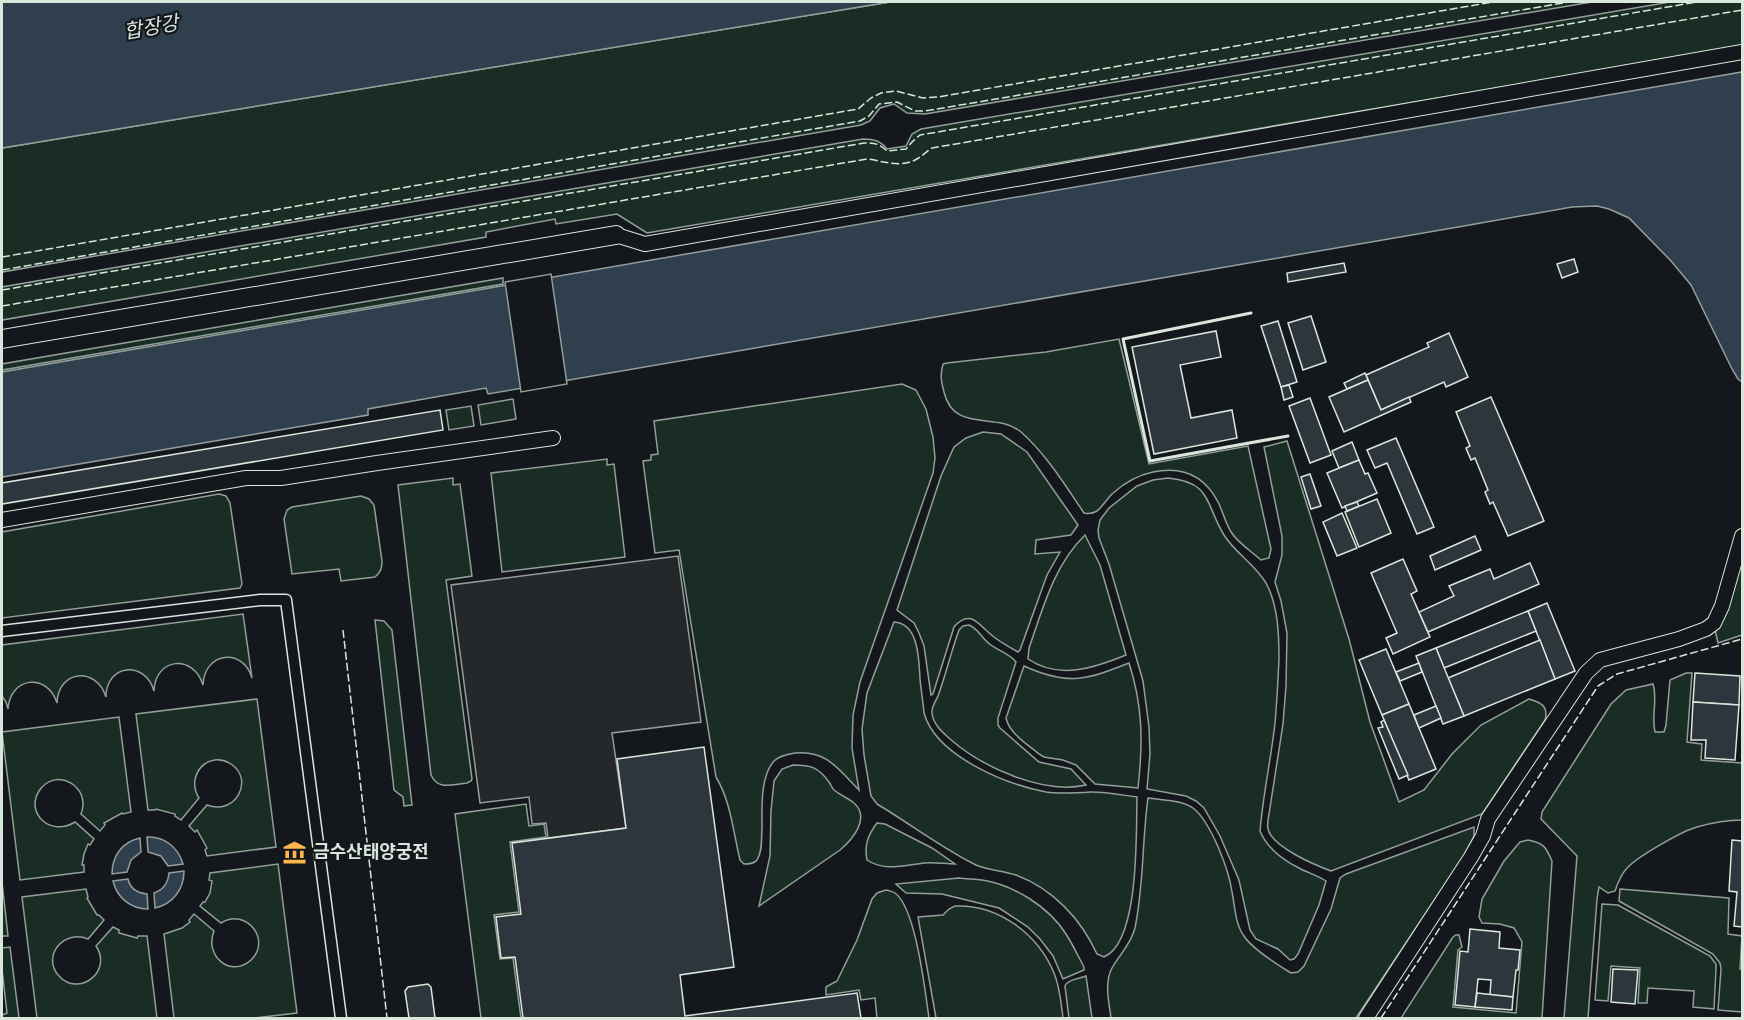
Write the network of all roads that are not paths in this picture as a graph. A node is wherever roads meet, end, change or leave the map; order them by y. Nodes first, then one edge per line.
1 (1743, 52) edge
2 (616, 235) joint
3 (2, 339) edge
4 (553, 438) dead end
5 (2, 520) edge
6 (1743, 536) edge
7 (2, 632) edge
8 (341, 1018) edge
9 (1366, 1018) edge

1 - 2 street
2 - 3 street
4 - 5 street
6 - 9 street
7 - 8 street

